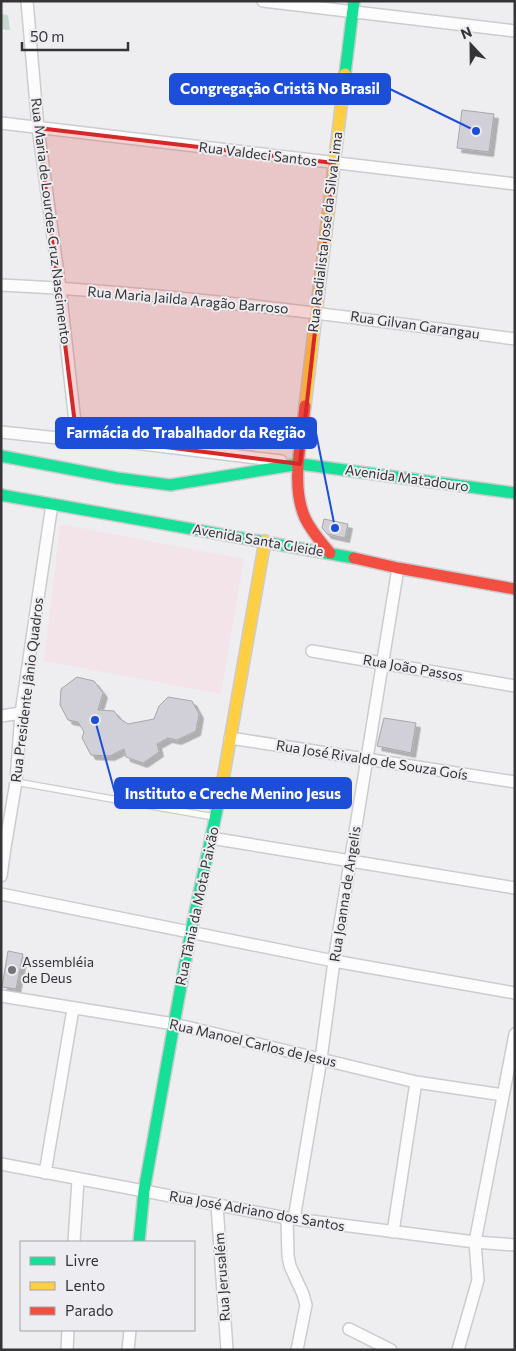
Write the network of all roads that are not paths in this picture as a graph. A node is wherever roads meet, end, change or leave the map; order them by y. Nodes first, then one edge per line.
1 (27, 1) edge
2 (263, 1) edge
3 (353, 7) edge
4 (515, 32) edge
5 (1, 123) edge
6 (38, 128) junction
7 (334, 163) junction
8 (515, 184) edge
9 (1, 285) edge
10 (60, 288) junction
11 (315, 312) junction
12 (515, 339) edge
13 (1, 432) edge
14 (77, 440) junction
15 (1, 456) edge
16 (300, 464) junction
17 (515, 493) edge
18 (1, 495) edge
19 (52, 504) junction
20 (265, 541) junction
21 (330, 553) junction
22 (398, 568) junction
23 (515, 589) edge
24 (312, 651) dead end
25 (383, 662) junction
26 (515, 686) edge
27 (21, 713) junction
28 (1, 716) edge
29 (230, 738) junction
30 (366, 760) junction
31 (16, 782) junction
32 (515, 782) edge
33 (216, 818) junction
34 (211, 838) junction
35 (350, 862) junction
36 (1, 876) edge
37 (515, 888) edge
38 (1, 894) edge
39 (191, 931) junction
40 (334, 961) junction
41 (515, 993) edge
42 (1, 996) edge
43 (73, 1009) junction
44 (174, 1024) junction
45 (515, 1034) edge
46 (321, 1059) junction
47 (416, 1082) junction
48 (503, 1095) junction
49 (1, 1164) edge
50 (45, 1173) junction
51 (78, 1180) junction
52 (144, 1191) junction
53 (216, 1204) junction
54 (290, 1219) junction
55 (393, 1232) junction
56 (74, 1241) edge
57 (138, 1241) edge
58 (475, 1242) junction
59 (515, 1245) edge
60 (349, 1329) dead end
61 (68, 1331) edge
62 (130, 1331) edge
63 (67, 1350) edge
64 (128, 1350) edge
65 (227, 1350) edge
66 (297, 1350) edge
67 (391, 1350) edge
68 (458, 1350) edge

1 - 6 street, Rua Maria de Lourdes Cruz Nascimento
2 - 3 street
3 - 4 street
3 - 7 street, Rua Radialista José da Silva Lima
5 - 6 street, Rua Valdeci Santos
6 - 7 street, Rua Valdeci Santos
6 - 10 street, Rua Maria de Lourdes Cruz Nascimento
7 - 8 street, Rua Valdeci Santos
7 - 11 street, Rua Radialista José da Silva Lima
9 - 10 street, Rua Maria Jailda Aragão Barroso
10 - 11 street, Rua Maria Jailda Aragão Barroso
10 - 14 street, Rua Maria de Lourdes Cruz Nascimento
11 - 12 street, Rua Gilvan Garangau
11 - 16 street, Rua Radialista José da Silva Lima
13 - 14 street, Avenida Matadouro
14 - 16 street, Avenida Matadouro
15 - 16 street
16 - 17 street, Avenida Matadouro
16 - 21 street, Rua Radialista José da Silva Lima
18 - 19 street, Avenida Santa Gleide
19 - 20 street, Avenida Santa Gleide
19 - 27 street, Rua Presidente Jânio Quadros
20 - 21 street, Avenida Santa Gleide
20 - 29 street, Rua Tânia da Mota Paixão
21 - 22 street, Avenida Santa Gleide
22 - 23 street, Avenida Santa Gleide
22 - 25 street, Rua Joanna de Angelis
24 - 25 street, Rua João Passos
25 - 26 street, Rua João Passos
25 - 30 street, Rua Joanna de Angelis
27 - 28 street
27 - 31 street, Rua Presidente Jânio Quadros
29 - 30 street, Rua José Rivaldo de Souza Goís
29 - 33 street, Rua Tânia da Mota Paixão
30 - 32 street, Rua José Rivaldo de Souza Goís
30 - 35 street, Rua Joanna de Angelis
31 - 33 lane
31 - 36 street, Rua Presidente Jânio Quadros
33 - 34 street, Rua Tânia da Mota Paixão
34 - 35 street
34 - 39 street, Rua Tânia da Mota Paixão
35 - 37 street
35 - 40 street, Rua Joanna de Angelis
38 - 39 street
39 - 40 street
39 - 44 street, Rua Tânia da Mota Paixão
40 - 41 street
40 - 46 street, Rua Joanna de Angelis
42 - 43 street, Rua Manoel Carlos de Jesus
43 - 44 street, Rua Manoel Carlos de Jesus
43 - 50 street
44 - 46 street, Rua Manoel Carlos de Jesus
44 - 52 street, Rua Tânia da Mota Paixão
45 - 48 street
46 - 47 street, Rua Manoel Carlos de Jesus
46 - 54 street, Rua Joanna de Angelis
47 - 48 street, Rua Manoel Carlos de Jesus
47 - 55 street
48 - 58 street
49 - 50 street, Rua José Adriano dos Santos
50 - 51 street, Rua José Adriano dos Santos
51 - 52 street, Rua José Adriano dos Santos
51 - 56 street
52 - 53 street, Rua José Adriano dos Santos
52 - 57 street, Rua Tânia da Mota Paixão
53 - 54 street, Rua José Adriano dos Santos
53 - 65 street, Rua Jerusalém
54 - 55 street, Rua José Adriano dos Santos
54 - 66 street, Rua Joanna de Angelis
55 - 58 street, Rua José Adriano dos Santos
58 - 59 street, Rua José Adriano dos Santos
58 - 68 street
60 - 67 street
61 - 63 street
62 - 64 street

